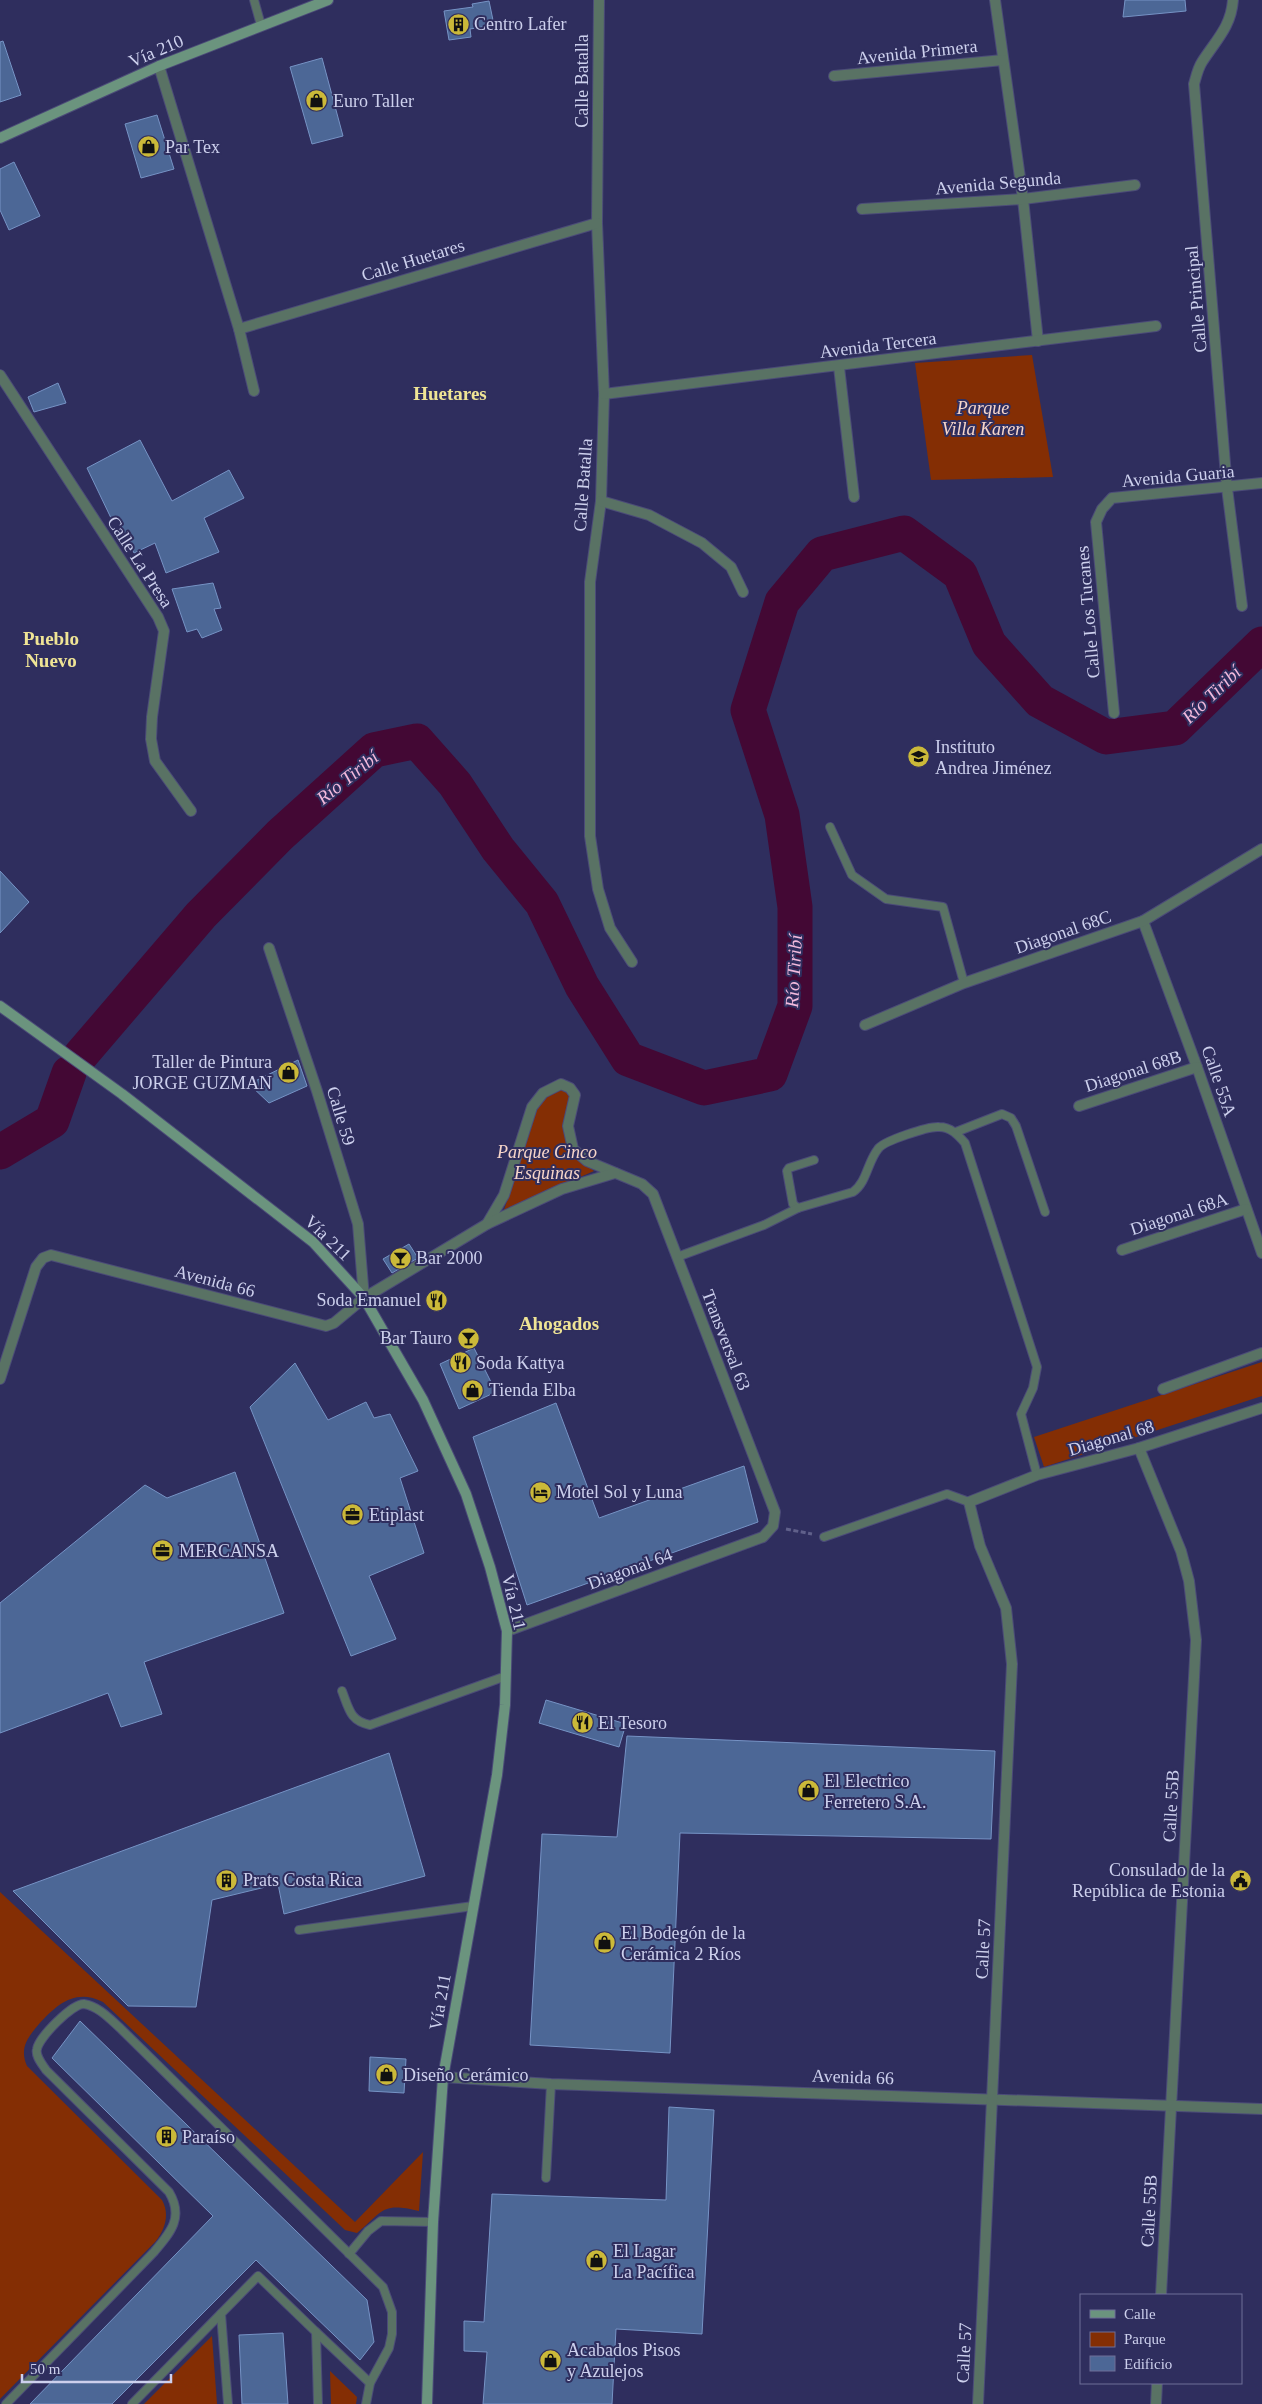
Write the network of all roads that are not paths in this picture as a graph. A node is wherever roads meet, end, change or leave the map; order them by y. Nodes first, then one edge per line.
1 (254, 0) edge
2 (328, 0) edge
3 (599, 0) edge
4 (995, 0) edge
5 (1233, 0) edge
6 (260, 25) junction
7 (1003, 60) junction
8 (159, 66) junction
9 (834, 76) dead end
10 (0, 138) edge
11 (1135, 185) dead end
12 (1023, 199) junction
13 (862, 209) dead end
14 (597, 222) junction
15 (1156, 326) dead end
16 (239, 329) junction
17 (1038, 341) junction
18 (839, 367) junction
19 (0, 375) edge
20 (254, 391) dead end
21 (604, 394) junction
22 (1262, 483) edge
23 (1227, 488) junction
24 (854, 497) dead end
25 (601, 501) junction
26 (1102, 510) joint
27 (743, 592) dead end
28 (1242, 606) dead end
29 (1114, 713) dead end
30 (191, 811) dead end
31 (830, 827) dead end
32 (1262, 849) edge
33 (1143, 921) junction
34 (269, 948) dead end
35 (632, 962) dead end
36 (964, 983) junction
37 (0, 1006) edge
38 (865, 1025) dead end
39 (1197, 1067) junction
40 (1079, 1106) dead end
41 (956, 1132) junction
42 (814, 1160) dead end
43 (615, 1173) junction
44 (798, 1208) junction
45 (1246, 1209) junction
46 (1046, 1212) dead end
47 (487, 1224) junction
48 (1122, 1250) dead end
49 (1262, 1254) edge
50 (677, 1258) junction
51 (364, 1298) junction
52 (1262, 1353) edge
53 (0, 1379) edge
54 (1163, 1389) dead end
55 (1262, 1408) edge
56 (1139, 1448) junction
57 (1037, 1475) junction
58 (969, 1502) junction
59 (763, 1537) joint
60 (824, 1537) road end
61 (507, 1631) junction
62 (506, 1676) junction
63 (342, 1691) dead end
64 (473, 1906) junction
65 (298, 1930) dead end
66 (443, 2077) junction
67 (551, 2084) junction
68 (993, 2098) junction
69 (1170, 2105) junction
70 (1262, 2109) edge
71 (546, 2178) dead end
72 (433, 2222) junction
73 (350, 2254) junction
74 (1161, 2294) edge
75 (221, 2314) junction
76 (316, 2332) junction
77 (370, 2383) junction
78 (1156, 2384) edge
79 (6, 2404) edge
80 (132, 2404) edge
81 (228, 2404) edge
82 (318, 2404) edge
83 (366, 2404) edge
84 (427, 2404) edge
85 (978, 2404) edge
86 (1156, 2404) edge

1 - 6 lane
2 - 6 main road, Vía 210
3 - 14 street, Calle Batalla
4 - 7 street
5 - 23 street, Calle Principal
6 - 8 main road, Vía 210
7 - 9 street, Avenida Primera
7 - 12 street
8 - 10 main road, Vía 210
8 - 16 street
11 - 12 street, Avenida Segunda
12 - 13 street, Avenida Segunda
12 - 17 street
14 - 16 street, Calle Huetares
14 - 21 street, Calle Batalla
15 - 17 street, Avenida Tercera
16 - 20 street
17 - 18 street, Avenida Tercera
18 - 21 street, Avenida Tercera
18 - 24 street
19 - 30 street, Calle La Presa
21 - 25 street, Calle Batalla
22 - 23 street, Avenida Guaria
23 - 26 street, Avenida Guaria
23 - 28 street, Calle Principal
25 - 27 street
25 - 35 street, Calle Batalla
26 - 29 street, Calle Los Tucanes
31 - 36 lane
32 - 33 street, Diagonal 68C
33 - 36 street, Diagonal 68C
33 - 39 street, Calle 55A
34 - 51 street, Calle 59
36 - 38 street, Diagonal 68C
37 - 51 main road, Vía 211
39 - 40 street, Diagonal 68B
39 - 45 street, Calle 55A
41 - 44 lane
41 - 46 lane
41 - 57 lane
42 - 44 lane
43 - 47 street
43 - 47 street, Transversal 63
43 - 50 street, Transversal 63
44 - 50 lane
45 - 48 street, Diagonal 68A
45 - 49 street, Calle 55A
47 - 51 street
50 - 59 street, Transversal 63
51 - 53 street, Avenida 66
51 - 61 main road, Vía 211
52 - 54 street
55 - 56 street, Diagonal 68
56 - 57 street, Diagonal 68
56 - 69 street, Calle 55B
57 - 58 street, Diagonal 68
58 - 60 lane
58 - 68 street, Calle 57
59 - 61 street, Diagonal 64
61 - 62 main road, Vía 211
62 - 63 lane
62 - 64 main road, Vía 211
64 - 65 lane
64 - 66 main road, Vía 211
66 - 67 street, Avenida 66
66 - 72 main road, Vía 211
67 - 68 street, Avenida 66
67 - 71 lane
68 - 69 street, Avenida 66
68 - 85 street, Calle 57
69 - 70 street, Avenida 66
69 - 74 street, Calle 55B
72 - 73 lane
72 - 84 main road, Vía 211
73 - 77 lane
73 - 79 lane
75 - 76 lane
75 - 80 lane
75 - 81 lane
76 - 77 lane
76 - 82 lane
77 - 83 lane
78 - 86 street

